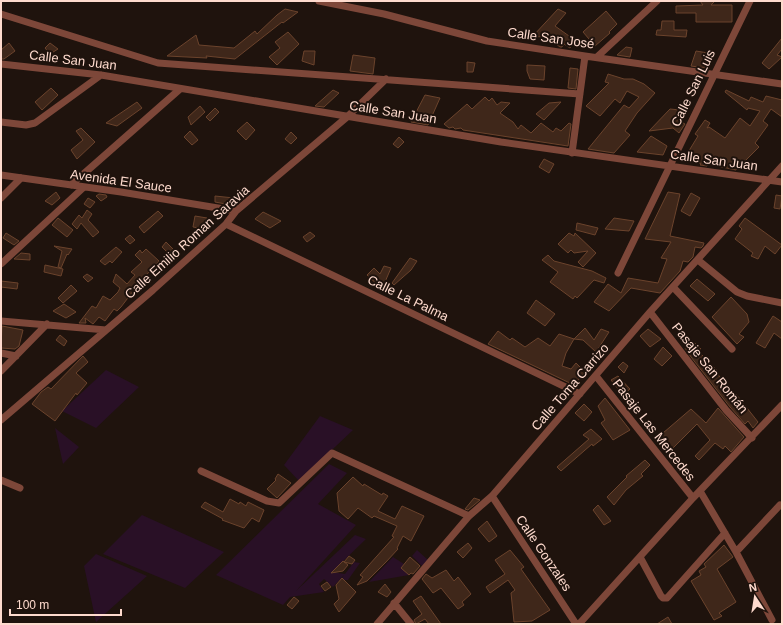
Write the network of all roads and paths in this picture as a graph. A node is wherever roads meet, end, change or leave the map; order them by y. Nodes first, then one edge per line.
1 (319, 1) edge
2 (657, 1) edge
3 (750, 1) edge
4 (1, 14) edge
5 (585, 56) junction
6 (597, 57) junction
7 (1, 64) edge
8 (714, 74) junction
9 (101, 75) junction
10 (386, 79) junction
11 (782, 84) edge
12 (180, 89) junction
13 (580, 94) junction
14 (347, 117) junction
15 (1, 122) edge
16 (572, 153) junction
17 (669, 165) junction
18 (782, 166) edge
19 (1, 175) edge
20 (21, 178) junction
21 (770, 180) junction
22 (782, 182) edge
23 (71, 186) junction
24 (84, 187) junction
25 (1, 198) edge
26 (236, 211) junction
27 (226, 224) junction
28 (698, 260) junction
29 (1, 264) edge
30 (618, 273) dead end
31 (673, 287) junction
32 (782, 303) edge
33 (650, 312) junction
34 (1, 321) edge
35 (47, 324) junction
36 (106, 330) junction
37 (732, 349) dead end
38 (1, 353) edge
39 (16, 356) junction
40 (1, 371) edge
41 (596, 376) junction
42 (580, 394) junction
43 (782, 405) edge
44 (1, 420) edge
45 (752, 438) junction
46 (201, 471) dead end
47 (1, 480) edge
48 (20, 488) dead end
49 (700, 491) junction
50 (492, 496) junction
51 (693, 498) junction
52 (780, 505) dead end
53 (469, 516) junction
54 (725, 533) junction
55 (736, 552) junction
56 (640, 557) junction
57 (394, 603) junction
58 (772, 620) dead end
59 (377, 624) edge
60 (411, 624) edge
61 (578, 624) edge

1 - 5 street, Calle San José
2 - 6 street
3 - 8 street, Calle San Luis
4 - 10 street
5 - 6 street, Calle San José
5 - 13 street
6 - 8 street, Calle San José
7 - 9 street, Calle San Juan
8 - 11 street, Calle San José
8 - 17 street, Calle San Luis
9 - 12 street, Calle San Juan
9 - 15 street
10 - 13 street
10 - 14 street, Calle Emilio Roman Saravia
12 - 14 street, Calle San Juan
12 - 23 street
13 - 16 street
14 - 16 street, Calle San Juan
14 - 26 street, Calle Emilio Roman Saravia
16 - 17 street, Calle San Juan
17 - 21 street, Calle San Juan
17 - 30 street, Calle San Luis
18 - 21 street, Calle Toma Carrizo
19 - 20 street, Avenida El Sauce
20 - 23 street, Avenida El Sauce
20 - 25 street
21 - 22 street, Calle San Juan
21 - 28 street, Calle Toma Carrizo
23 - 24 street, Avenida El Sauce
24 - 26 street, Avenida El Sauce
24 - 29 street
26 - 27 street, Calle Emilio Roman Saravia
27 - 36 street, Calle Emilio Roman Saravia
27 - 42 street, Calle La Palma
28 - 31 street, Calle Toma Carrizo
28 - 32 street
31 - 33 street, Calle Toma Carrizo
31 - 37 street
33 - 41 street, Calle Toma Carrizo
33 - 45 street, Pasaje San Román
34 - 35 street
35 - 36 street
35 - 39 street
36 - 44 street, Calle Emilio Roman Saravia
38 - 39 street
39 - 40 street
41 - 42 street, Calle Toma Carrizo
41 - 51 street, Pasaje Las Mercedes
42 - 50 street, Calle Toma Carrizo
43 - 45 street
45 - 49 street
46 - 53 street
47 - 48 street
49 - 51 street
49 - 54 street
50 - 53 street, Calle Toma Carrizo
50 - 61 street, Calle Gonzales
51 - 56 street
52 - 55 street
53 - 57 street, Calle Toma Carrizo
54 - 55 street
54 - 56 street
55 - 58 street
56 - 61 street
57 - 59 street, Calle Toma Carrizo
57 - 60 street

